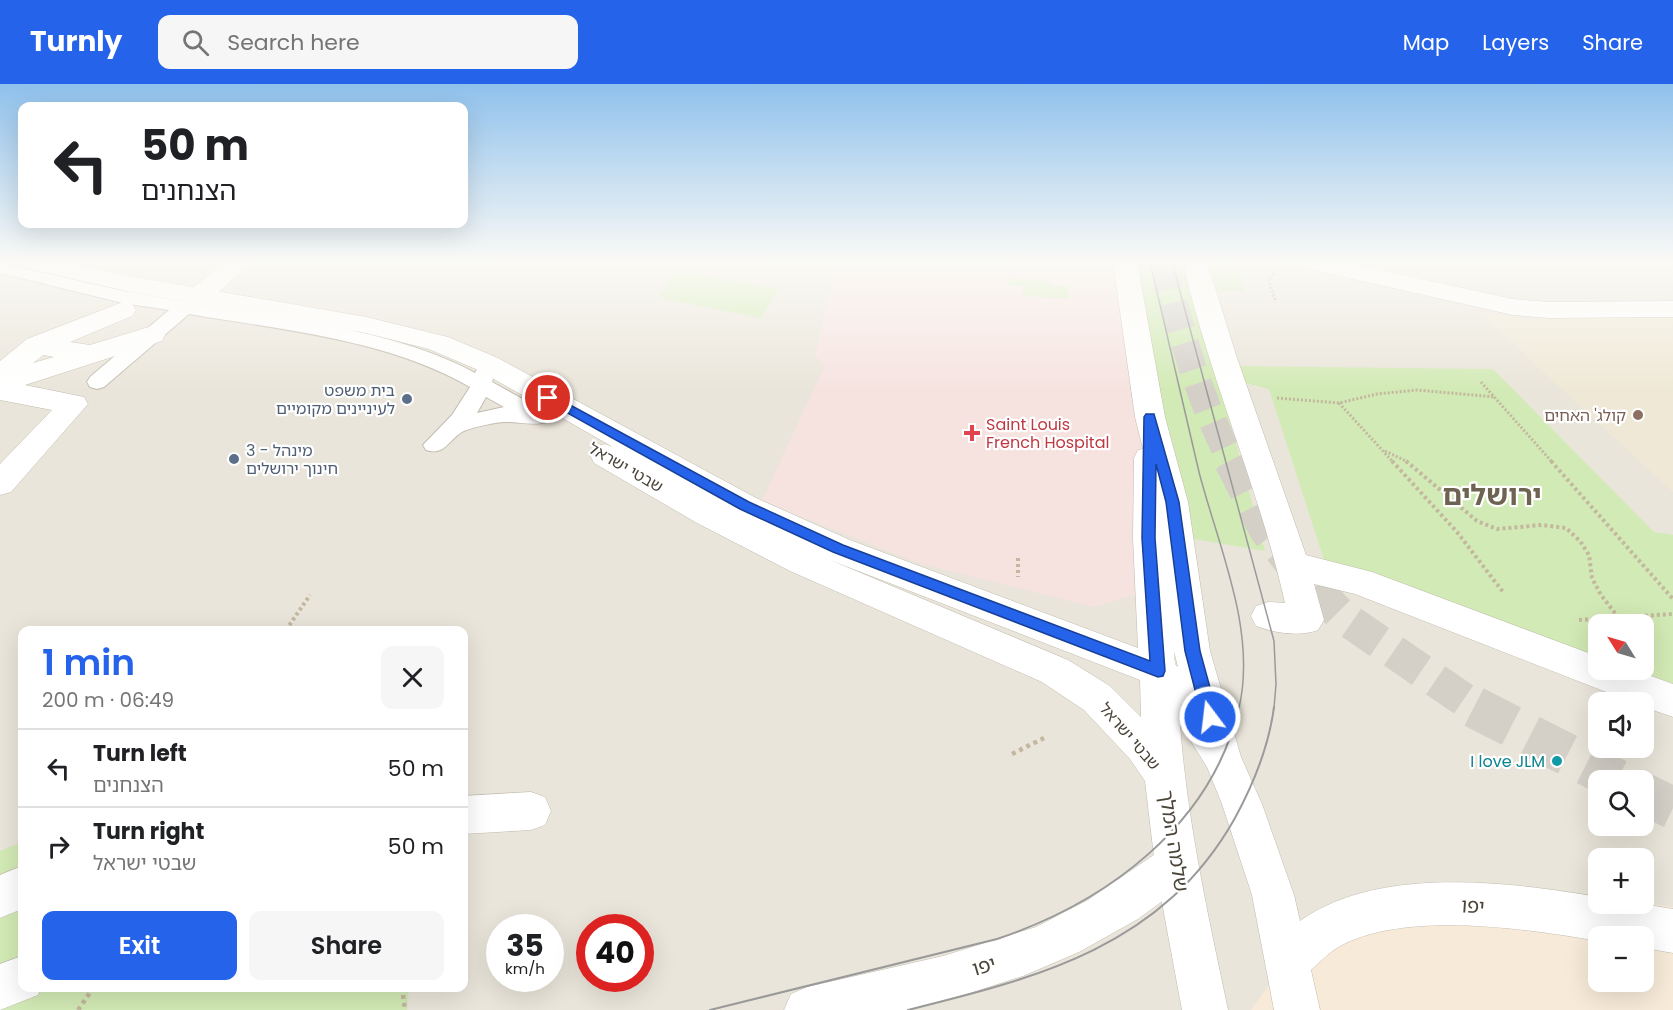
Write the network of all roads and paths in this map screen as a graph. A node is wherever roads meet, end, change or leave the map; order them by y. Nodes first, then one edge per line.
1 (187, 305) edge
2 (219, 305) edge
3 (1132, 305) edge
4 (1208, 305) edge
5 (1505, 305) edge
6 (1673, 309) edge
7 (123, 310) dead end
8 (152, 335) junction
9 (37, 345) junction
10 (91, 354) junction
11 (485, 374) junction
12 (0, 376) edge
13 (97, 382) dead end
14 (1481, 382) dead end
15 (0, 383) edge
16 (0, 390) edge
17 (1235, 396) junction
18 (1496, 397) junction
19 (1339, 403) junction
20 (538, 417) junction
21 (1150, 417) junction
22 (459, 425) junction
23 (434, 445) dead end
24 (1382, 450) junction
25 (0, 484) edge
26 (1018, 558) dead end
27 (1293, 565) junction
28 (1018, 578) dead end
29 (310, 595) dead end
30 (1505, 596) dead end
31 (1673, 599) edge
32 (1616, 614) edge
33 (1673, 614) edge
34 (1654, 615) edge
35 (1268, 616) dead end
36 (1588, 619) edge
37 (1572, 620) dead end
38 (289, 626) edge
39 (1158, 671) junction
40 (1673, 701) edge
41 (1044, 738) dead end
42 (1012, 754) dead end
43 (1222, 757) junction
44 (1164, 776) junction
45 (531, 811) dead end
46 (468, 815) edge
47 (1176, 866) junction
48 (18, 889) edge
49 (0, 897) edge
50 (1673, 931) edge
51 (1288, 962) junction
52 (18, 980) edge
53 (0, 987) edge
54 (91, 992) edge
55 (403, 992) edge
56 (78, 1010) edge
57 (405, 1010) edge
58 (807, 1010) edge
59 (1205, 1010) edge
60 (1297, 1010) edge

1 - 8 lane
2 - 11 street, שבטי ישראל
3 - 21 street
4 - 17 street
5 - 6 street
7 - 9 street
8 - 10 street
8 - 13 lane
9 - 10 street
9 - 12 street
10 - 15 street
11 - 20 lane, שבטי ישראל
11 - 22 lane
11 - 39 street, שבטי ישראל
14 - 18 path
16 - 25 street
17 - 19 path
17 - 27 street
18 - 19 path
18 - 31 path
19 - 24 path
20 - 22 lane
20 - 44 street, שבטי ישראל
21 - 39 street, שלמה המלך
21 - 43 street
22 - 23 lane
24 - 30 path
24 - 32 path
26 - 28 path
27 - 35 street
27 - 40 street
29 - 38 path
33 - 34 path
36 - 37 path
39 - 43 street, שבטי ישראל
39 - 44 street, שלמה המלך
41 - 42 path
43 - 51 street
44 - 47 street, שלמה המלך
45 - 46 street
47 - 58 street, יפו
47 - 59 street, שלמה המלך
48 - 49 street
50 - 51 street, יפו
51 - 60 street
52 - 53 street
54 - 56 path
55 - 57 path

